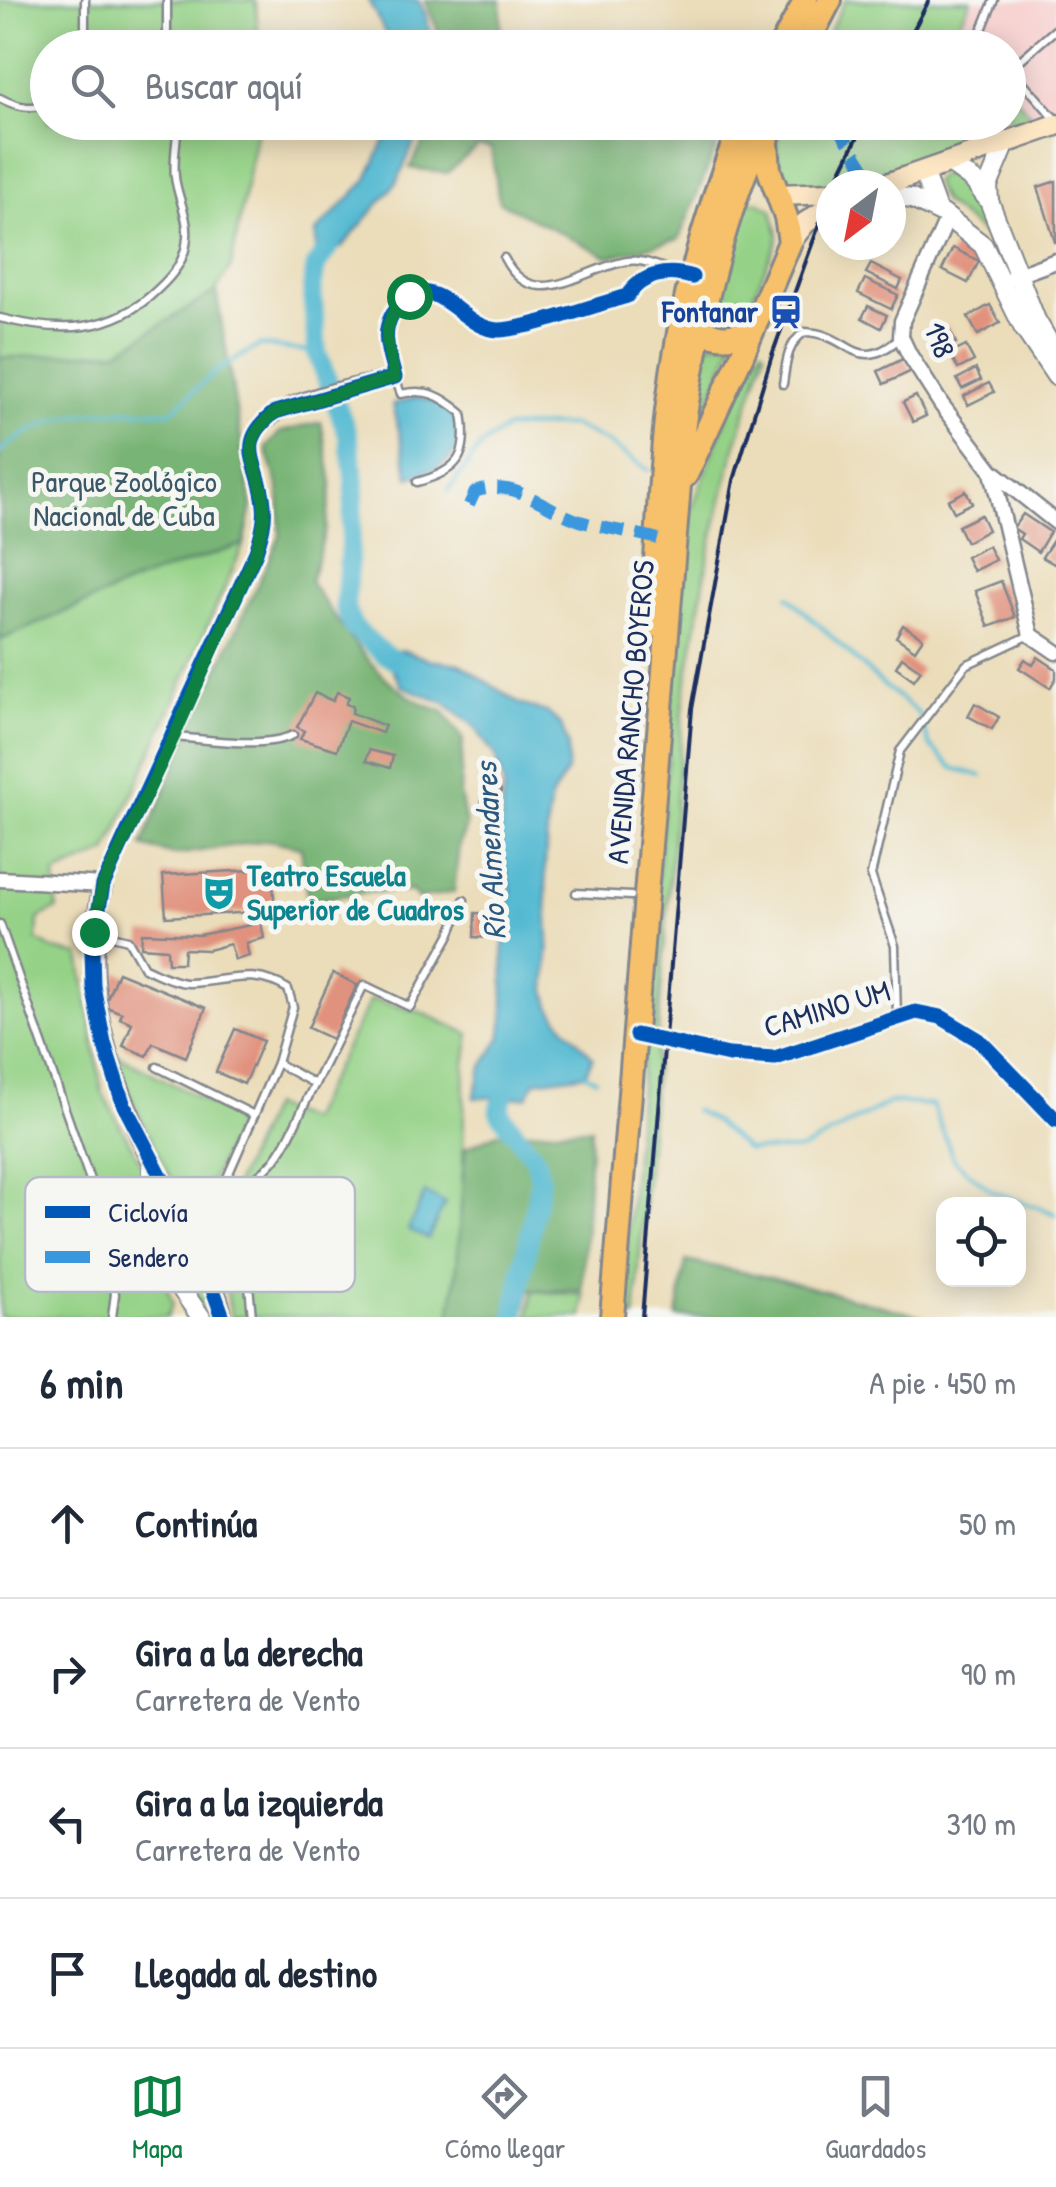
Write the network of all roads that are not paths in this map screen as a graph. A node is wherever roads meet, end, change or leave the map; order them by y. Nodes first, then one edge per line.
1 (85, 0) edge
2 (167, 0) edge
3 (806, 0) edge
4 (830, 0) edge
5 (994, 0) edge
6 (1056, 28) edge
7 (85, 30) edge
8 (166, 30) edge
9 (790, 30) edge
10 (814, 30) edge
11 (982, 30) edge
12 (1026, 53) edge
13 (1026, 86) edge
14 (0, 98) edge
15 (30, 109) edge
16 (1056, 123) edge
17 (1026, 134) edge
18 (177, 140) edge
19 (736, 140) edge
20 (761, 140) edge
21 (768, 140) edge
22 (1011, 140) edge
23 (1006, 142) junction
24 (948, 162) junction
25 (923, 172) junction
26 (906, 178) edge
27 (816, 194) edge
28 (737, 195) junction
29 (778, 195) junction
30 (906, 198) edge
31 (989, 201) junction
32 (712, 210) junction
33 (942, 214) junction
34 (816, 216) edge
35 (790, 242) junction
36 (504, 258) dead end
37 (1056, 261) edge
38 (1010, 277) junction
39 (684, 280) junction
40 (0, 318) edge
41 (754, 324) junction
42 (701, 328) junction
43 (901, 337) junction
44 (1056, 354) edge
45 (1056, 376) edge
46 (395, 377) junction
47 (784, 384) dead end
48 (992, 472) junction
49 (417, 482) dead end
50 (676, 517) junction
51 (1056, 522) edge
52 (1031, 635) junction
53 (1056, 652) edge
54 (294, 736) dead end
55 (174, 737) junction
56 (0, 879) edge
57 (103, 885) junction
58 (576, 893) dead end
59 (632, 896) junction
60 (464, 900) dead end
61 (0, 924) edge
62 (94, 932) junction
63 (897, 1016) junction
64 (636, 1035) junction
65 (277, 1063) junction
66 (158, 1067) dead end
67 (315, 1084) junction
68 (254, 1115) junction
69 (1056, 1120) edge
70 (152, 1163) junction
71 (89, 1177) edge
72 (151, 1177) edge
73 (160, 1177) edge
74 (228, 1177) edge
75 (258, 1177) edge
76 (115, 1292) edge
77 (182, 1292) edge
78 (214, 1292) edge
79 (250, 1292) edge
80 (112, 1317) edge
81 (201, 1317) edge
82 (223, 1317) edge
83 (252, 1317) edge
84 (596, 1317) edge
85 (612, 1317) edge

1 - 7 lane
2 - 8 lane
3 - 9 highway
4 - 10 highway
5 - 11 lane
6 - 12 lane
13 - 16 lane
14 - 15 lane
16 - 17 main road
18 - 40 lane
19 - 32 highway, AVENIDA RANCHO BOYEROS
20 - 28 highway, AVENIDA RANCHO BOYEROS
21 - 29 highway
22 - 23 main road
23 - 24 main road
23 - 31 street
24 - 25 main road
24 - 31 street
25 - 26 main road
25 - 33 street
27 - 29 main road
28 - 29 highway
28 - 32 highway
28 - 42 highway, AVENIDA RANCHO BOYEROS
29 - 35 highway
30 - 33 street
31 - 38 street
32 - 39 highway, AVENIDA RANCHO BOYEROS
33 - 38 street
33 - 43 street, 198
34 - 35 main road
35 - 41 highway
36 - 39 lane
37 - 38 street
38 - 44 street
38 - 45 street
39 - 42 highway
39 - 46 street
39 - 59 highway, AVENIDA RANCHO BOYEROS
41 - 42 highway
41 - 50 highway
42 - 50 highway, AVENIDA RANCHO BOYEROS
43 - 47 lane
43 - 48 street, 198
46 - 49 lane
46 - 55 street
48 - 51 street
48 - 52 street
50 - 64 highway, AVENIDA RANCHO BOYEROS
52 - 53 street
52 - 63 lane
54 - 55 lane
55 - 57 street
56 - 57 street
57 - 62 street
58 - 59 lane
59 - 84 highway, AVENIDA RANCHO BOYEROS
60 - 67 lane
61 - 71 lane
62 - 65 lane
62 - 70 street
63 - 64 street, CAMINO UM
63 - 69 street, CAMINO UM
64 - 85 highway, AVENIDA RANCHO BOYEROS
65 - 67 lane
65 - 68 lane
66 - 68 lane
67 - 75 lane
68 - 74 lane
70 - 72 street
70 - 73 street
76 - 80 lane
77 - 81 street
78 - 82 street
79 - 83 lane

